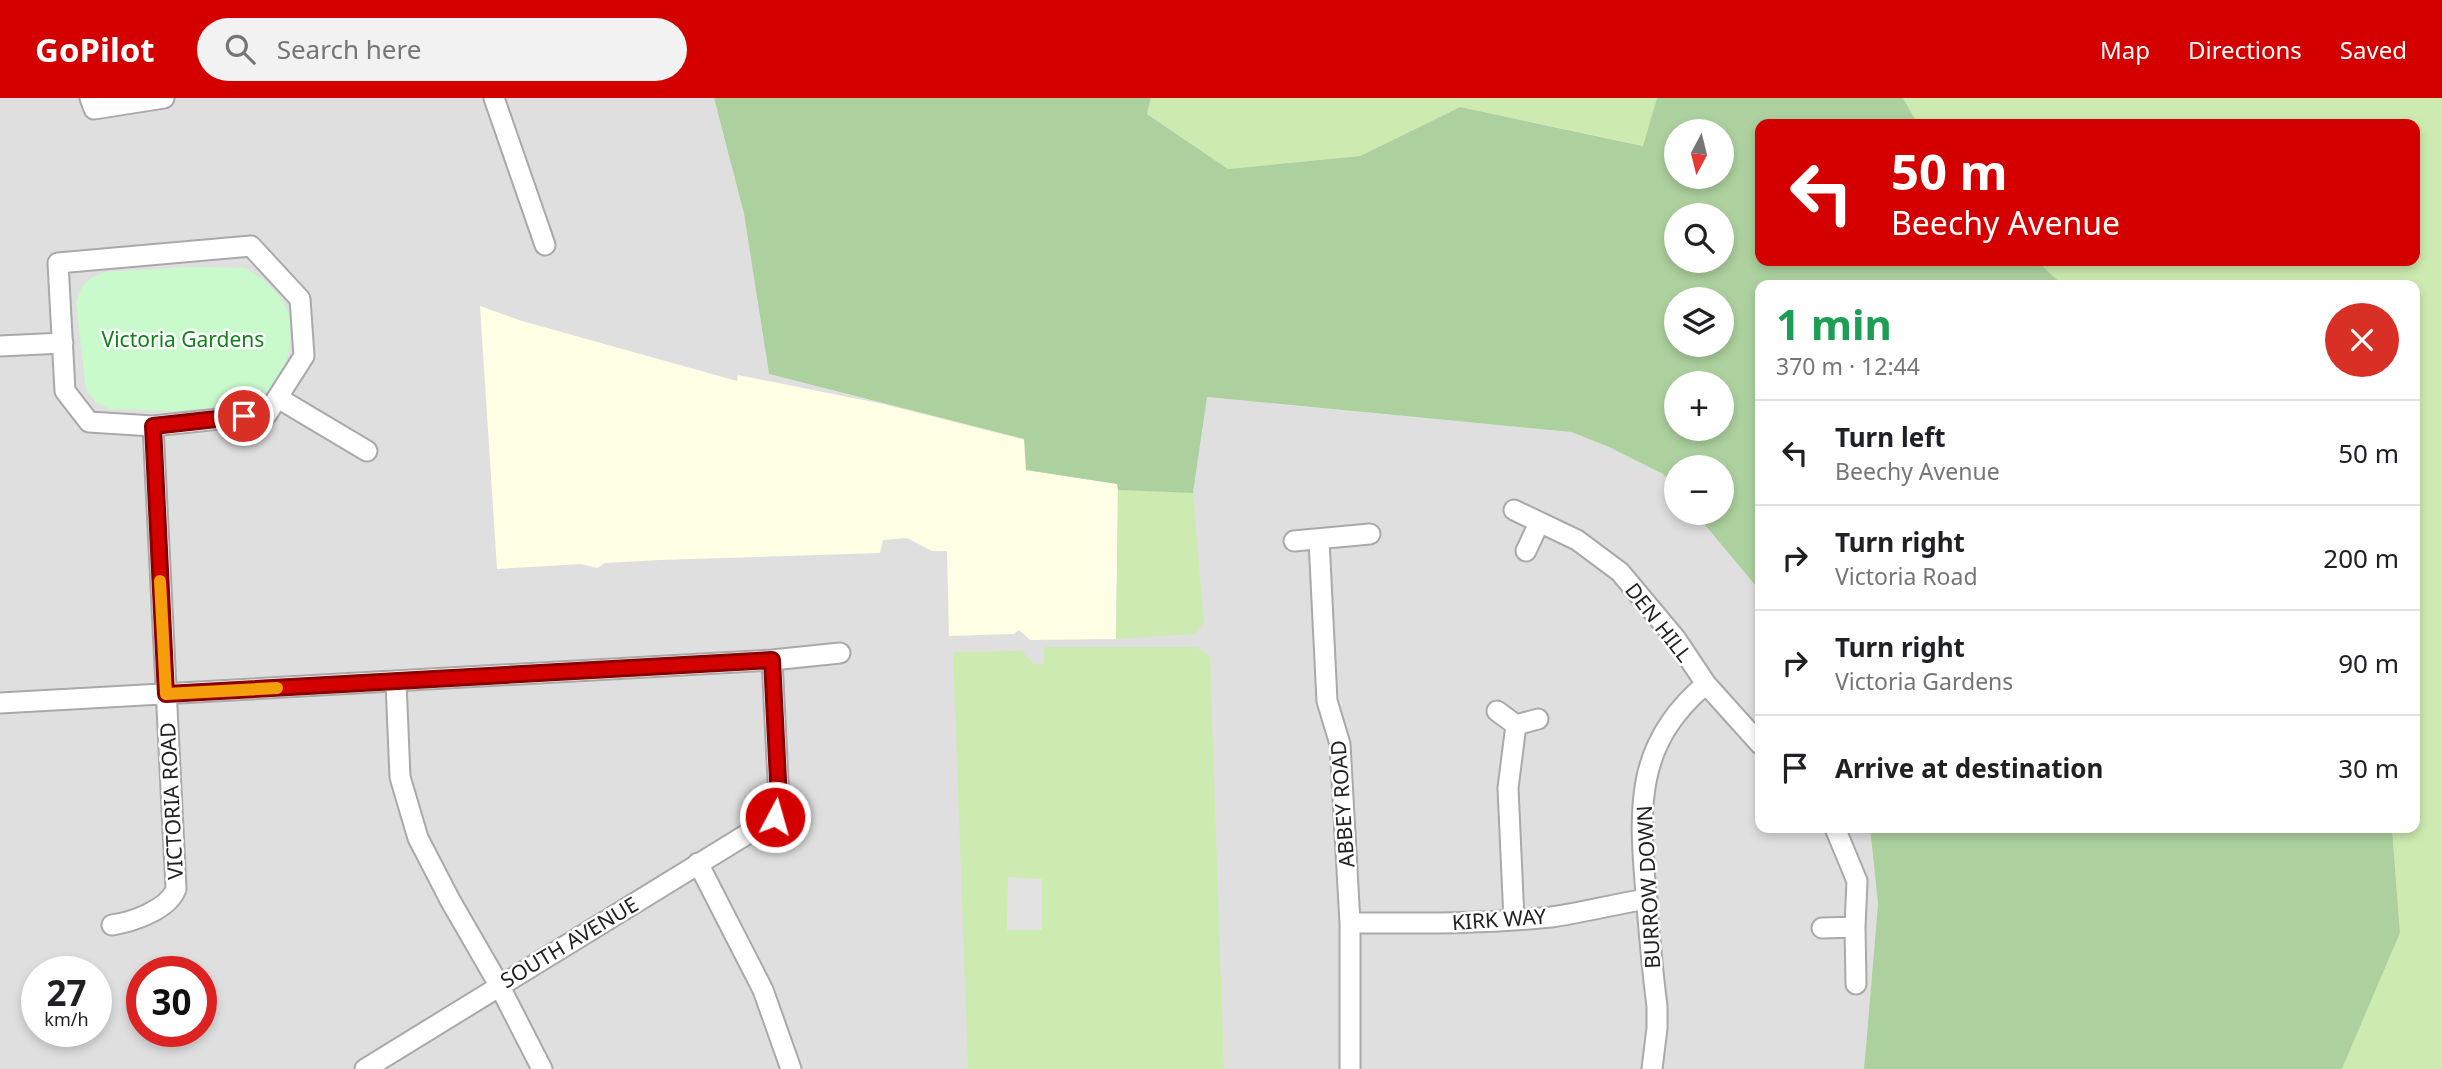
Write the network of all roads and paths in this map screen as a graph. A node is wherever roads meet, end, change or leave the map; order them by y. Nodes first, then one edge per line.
1 (164, 98) edge
2 (494, 98) edge
3 (92, 104) edge
4 (545, 245) dead end
5 (63, 343) junction
6 (0, 346) edge
7 (278, 398) junction
8 (153, 426) junction
9 (367, 451) dead end
10 (1514, 510) dead end
11 (1539, 523) junction
12 (1370, 534) dead end
13 (1319, 540) junction
14 (1294, 541) dead end
15 (1526, 551) dead end
16 (840, 653) dead end
17 (772, 660) junction
18 (396, 682) junction
19 (1706, 684) junction
20 (166, 694) junction
21 (0, 703) edge
22 (1497, 710) dead end
23 (1538, 719) dead end
24 (1516, 725) junction
25 (1755, 738) edge
26 (1837, 833) edge
27 (698, 863) junction
28 (1647, 899) junction
29 (1514, 920) junction
30 (1350, 923) junction
31 (112, 925) dead end
32 (1855, 927) junction
33 (1822, 928) dead end
34 (1856, 984) dead end
35 (499, 985) junction
36 (365, 1069) edge
37 (542, 1069) edge
38 (791, 1069) edge
39 (1350, 1069) edge
40 (1652, 1069) edge

1 - 3 street
2 - 4 street
5 - 6 street
5 - 7 street
5 - 8 street
7 - 8 street
7 - 9 street
8 - 20 street, VICTORIA ROAD
10 - 11 street, DEN HILL
11 - 15 street
11 - 19 street, DEN HILL
12 - 13 street
13 - 14 street
13 - 30 street, ABBEY ROAD
16 - 17 street
17 - 18 street
17 - 27 street, SOUTH AVENUE
18 - 20 street
18 - 35 street
19 - 25 street, DEN HILL
19 - 28 street, BURROW DOWN
20 - 21 street
20 - 31 street, VICTORIA ROAD
22 - 24 street
23 - 24 street
24 - 29 street
26 - 32 street
27 - 35 street, SOUTH AVENUE
27 - 38 street
28 - 29 street, KIRK WAY
28 - 40 street, BURROW DOWN
29 - 30 street, KIRK WAY
30 - 39 street, ABBEY ROAD
32 - 33 street
32 - 34 street
35 - 36 street, SOUTH AVENUE
35 - 37 street

